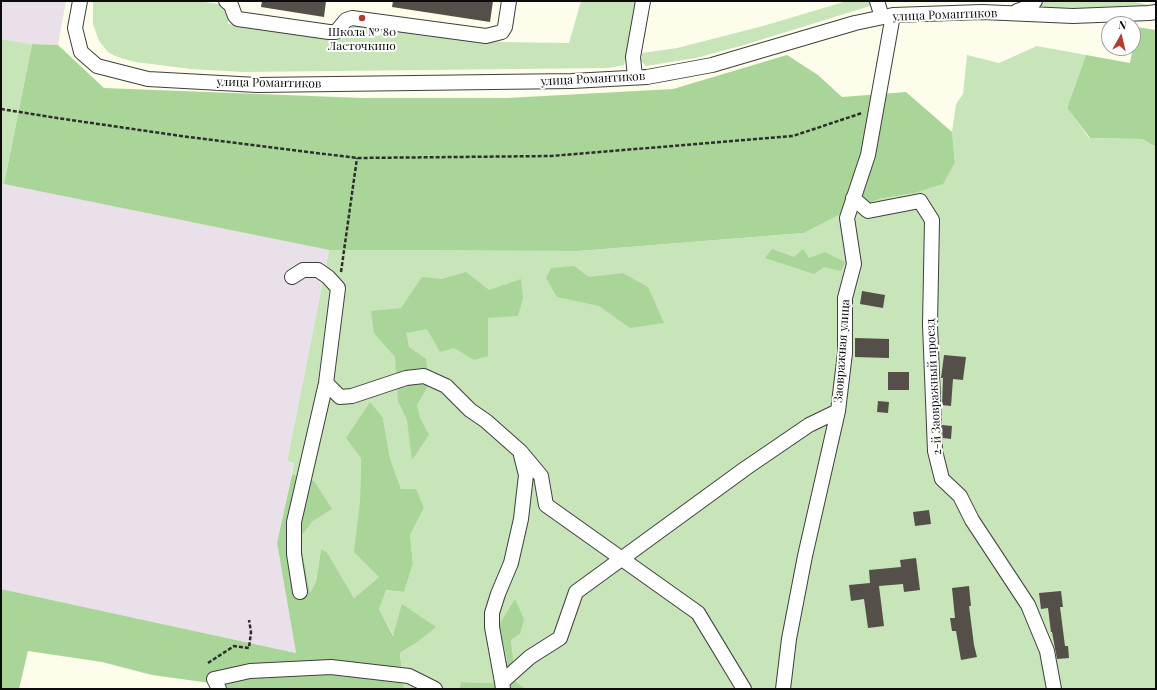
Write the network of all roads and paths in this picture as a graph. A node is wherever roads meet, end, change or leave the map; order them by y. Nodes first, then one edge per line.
1 (80, 1) edge
2 (226, 1) edge
3 (509, 1) edge
4 (643, 1) edge
5 (877, 1) edge
6 (1035, 1) edge
7 (1156, 12) edge
8 (1012, 13) junction
9 (888, 16) junction
10 (635, 77) junction
11 (1, 108) edge
12 (877, 108) junction
13 (357, 158) junction
14 (853, 198) junction
15 (292, 277) dead end
16 (338, 288) junction
17 (326, 383) junction
18 (838, 411) junction
19 (521, 452) junction
20 (622, 558) junction
21 (300, 592) dead end
22 (249, 620) dead end
23 (208, 663) dead end
24 (502, 686) edge
25 (219, 689) edge
26 (435, 689) edge
27 (744, 689) edge
28 (783, 689) edge
29 (1054, 689) edge

1 - 10 street, улица Романтиков
2 - 3 street
4 - 10 street
5 - 9 street
6 - 8 street
7 - 8 street, улица Романтиков
8 - 9 street, улица Романтиков
9 - 10 street, улица Романтиков
9 - 12 street, Заовражная улица
11 - 13 path
12 - 13 path
12 - 14 street, Заовражная улица
13 - 16 path
14 - 18 street, Заовражная улица
14 - 29 street, 2-й Заовражный проезд
15 - 16 street
16 - 17 street
17 - 19 street
17 - 21 street
18 - 20 street
18 - 28 street, Заовражная улица
19 - 20 street
19 - 24 street
20 - 24 street
20 - 27 street
22 - 23 path
25 - 26 street

